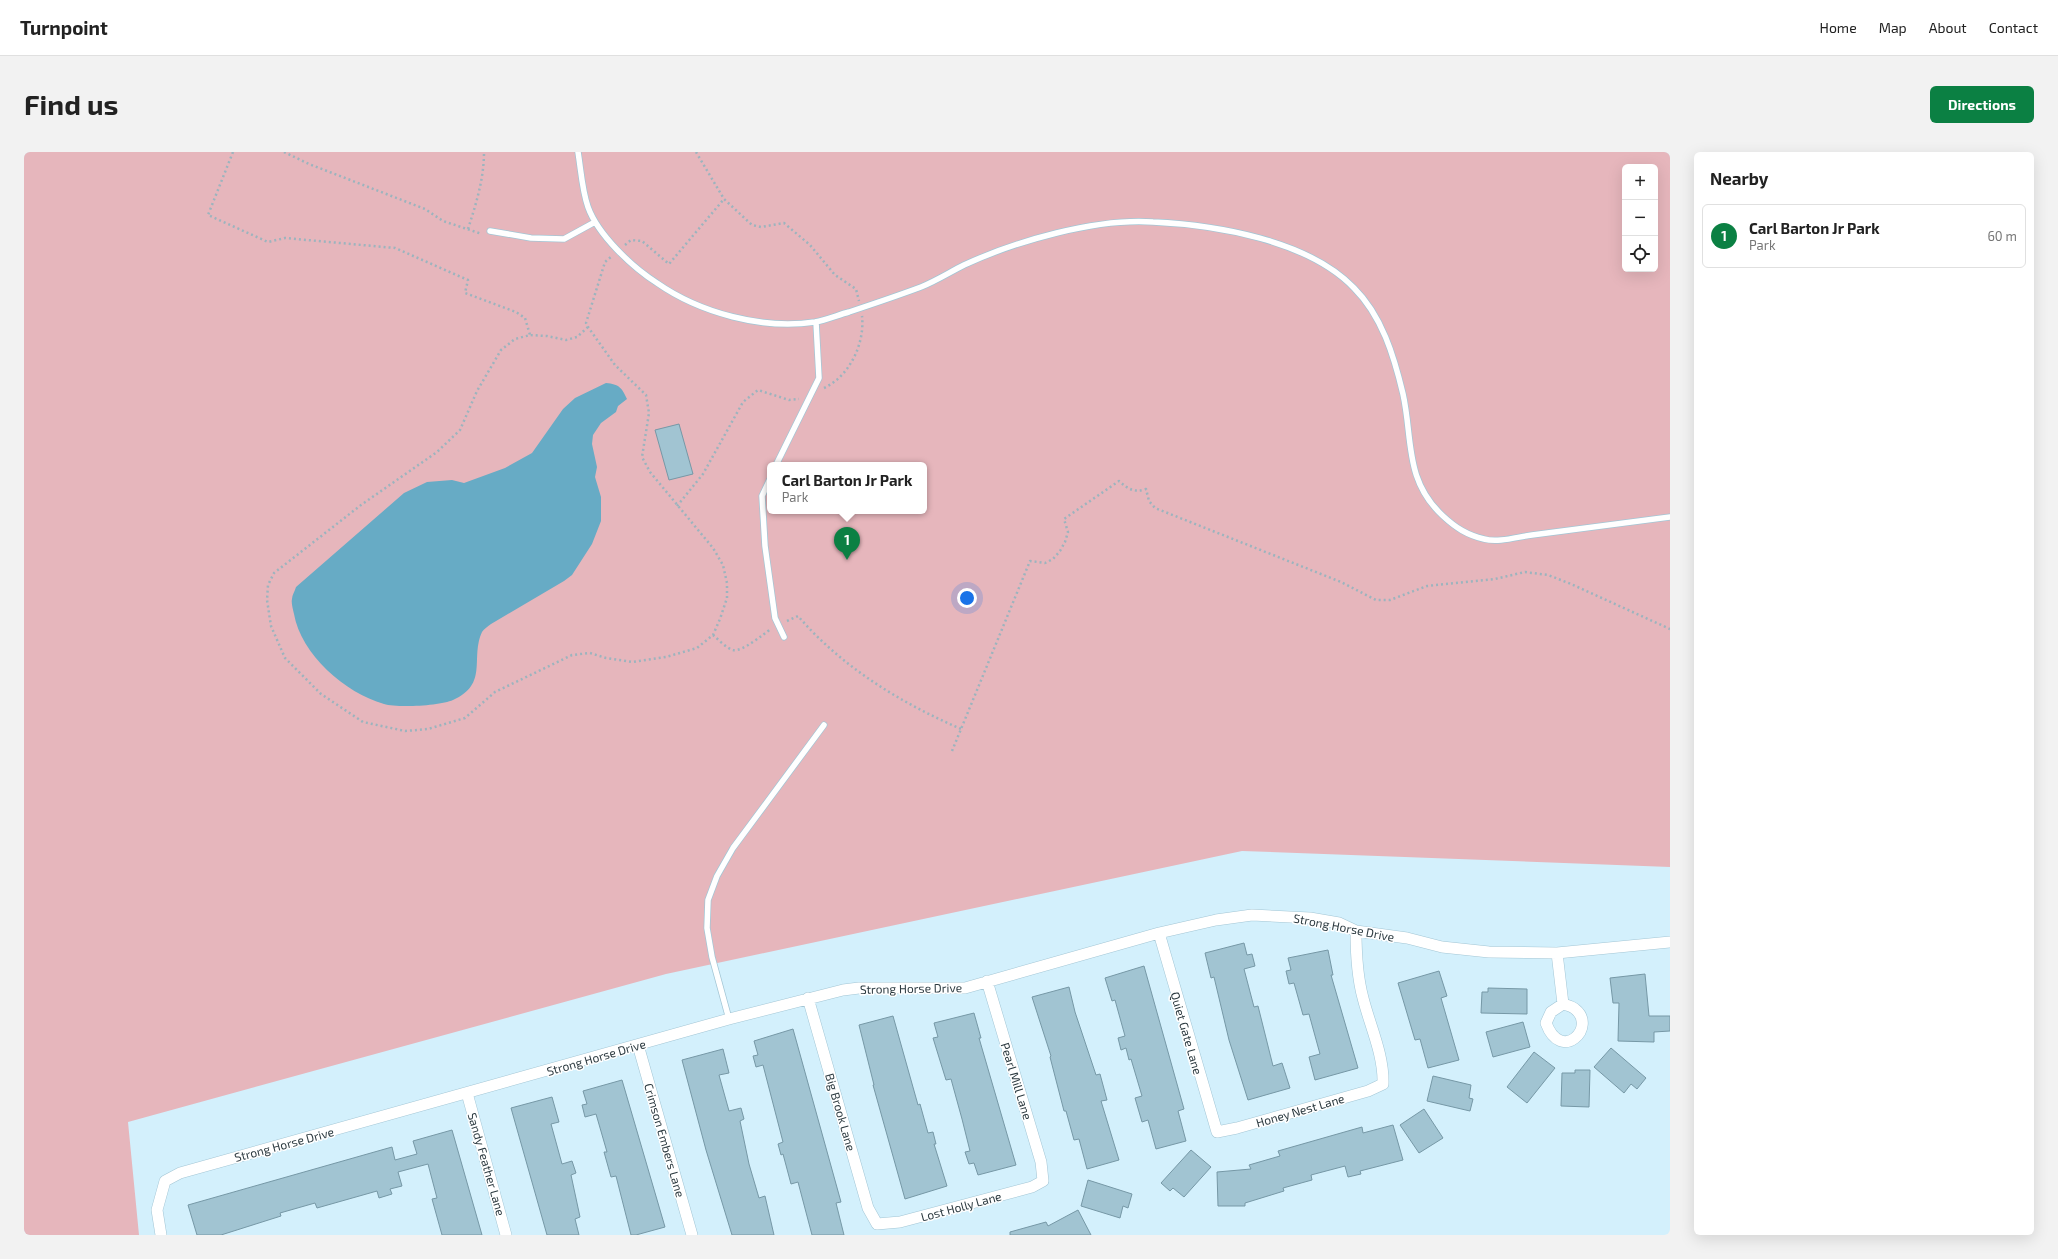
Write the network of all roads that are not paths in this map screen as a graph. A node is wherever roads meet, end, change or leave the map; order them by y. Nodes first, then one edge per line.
1 (578, 152) edge
2 (595, 222) junction
3 (489, 234) road end
4 (816, 322) junction
5 (777, 462) edge
6 (767, 485) edge
7 (1670, 517) edge
8 (784, 637) dead end
9 (824, 725) dead end
10 (1356, 931) junction
11 (1159, 933) junction
12 (1670, 942) edge
13 (1557, 953) junction
14 (987, 981) junction
15 (808, 998) junction
16 (1563, 1004) dead end
17 (729, 1019) junction
18 (638, 1045) junction
19 (467, 1093) junction
20 (1217, 1132) joint
21 (1043, 1182) joint
22 (877, 1224) joint
23 (161, 1235) edge
24 (506, 1235) edge
25 (692, 1235) edge

1 - 2 lane
2 - 3 lane
2 - 4 lane
4 - 5 lane
4 - 7 lane
6 - 8 lane
9 - 17 lane
10 - 11 street, Strong Horse Drive
10 - 13 street, Strong Horse Drive
10 - 20 street, Honey Nest Lane
11 - 14 street, Strong Horse Drive
11 - 20 street, Quiet Gate Lane
12 - 13 street, Strong Horse Drive
13 - 16 street
14 - 15 street, Strong Horse Drive
14 - 21 street, Pearl Mill Lane
15 - 17 street, Strong Horse Drive
15 - 22 street, Big Brook Lane
17 - 18 street, Strong Horse Drive
18 - 19 street, Strong Horse Drive
18 - 25 street, Crimson Embers Lane
19 - 23 street, Strong Horse Drive
19 - 24 street, Sandy Feather Lane
21 - 22 street, Lost Holly Lane

